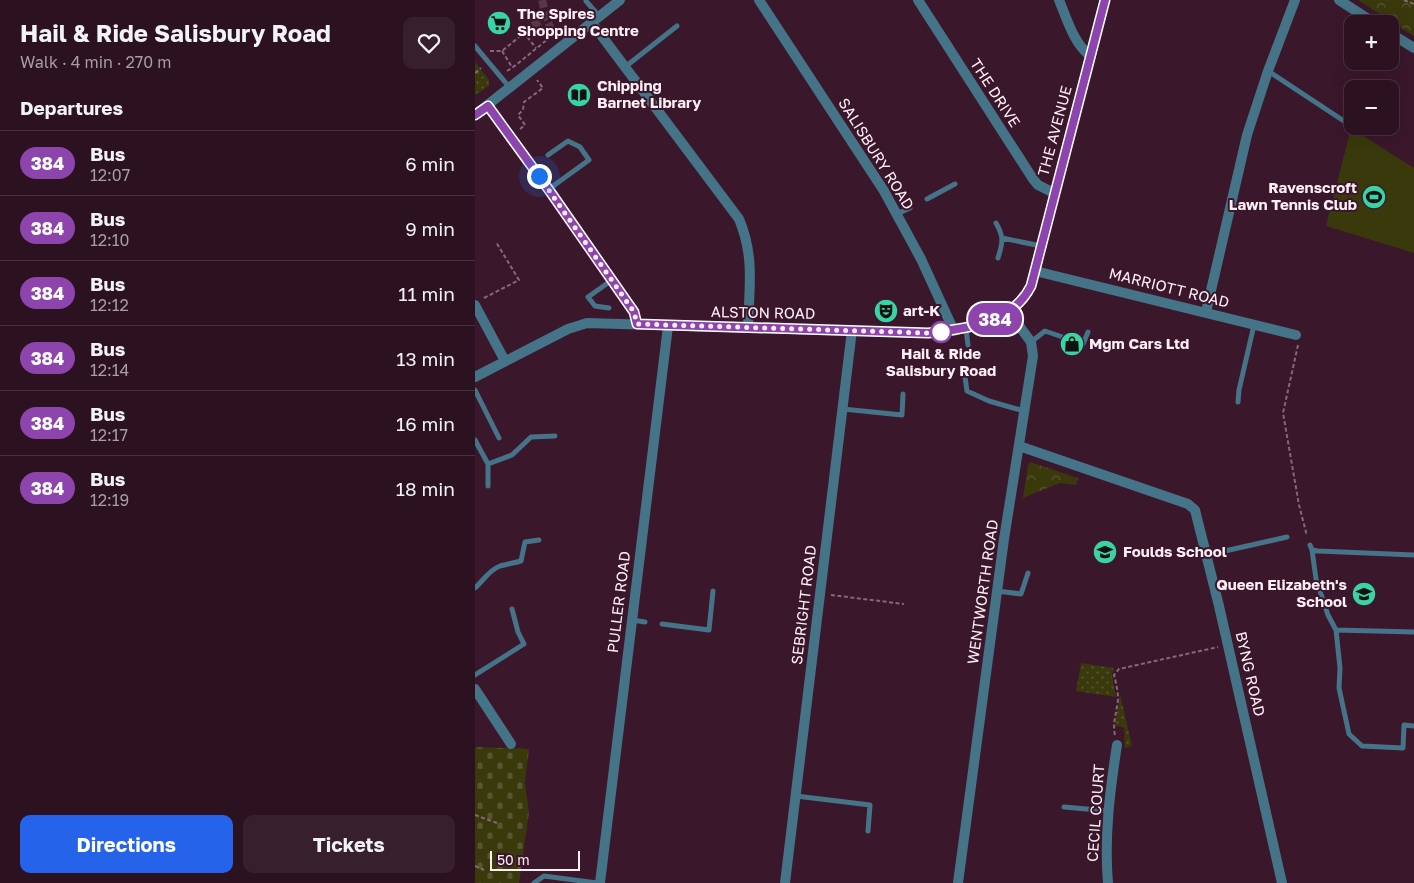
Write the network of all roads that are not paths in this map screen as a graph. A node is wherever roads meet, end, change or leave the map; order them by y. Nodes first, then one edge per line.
1 (620, 0) edge
2 (759, 0) edge
3 (918, 0) edge
4 (1059, 0) edge
5 (1105, 0) edge
6 (1295, 0) edge
7 (1339, 0) edge
8 (586, 1) edge
9 (1362, 15) edge
10 (595, 20) junction
11 (677, 26) dead end
12 (1399, 39) edge
13 (475, 46) edge
14 (1414, 48) edge
15 (1090, 56) junction
16 (625, 67) junction
17 (1268, 71) junction
18 (510, 89) junction
19 (488, 106) junction
20 (475, 115) edge
21 (1344, 121) edge
22 (547, 155) dead end
23 (955, 184) dead end
24 (549, 190) junction
25 (1054, 193) junction
26 (927, 199) dead end
27 (909, 208) dead end
28 (896, 215) junction
29 (996, 223) dead end
30 (1002, 238) junction
31 (1041, 246) junction
32 (998, 258) dead end
33 (1035, 271) junction
34 (612, 280) junction
35 (479, 302) edge
36 (609, 308) dead end
37 (1009, 312) junction
38 (1206, 312) junction
39 (637, 324) junction
40 (1254, 325) junction
41 (668, 326) junction
42 (748, 328) junction
43 (966, 329) junction
44 (852, 330) junction
45 (955, 331) junction
46 (1088, 332) dead end
47 (1298, 336) road end
48 (1031, 342) junction
49 (968, 345) dead end
50 (505, 361) junction
51 (475, 377) edge
52 (965, 377) dead end
53 (475, 390) edge
54 (903, 394) dead end
55 (1238, 402) dead end
56 (843, 408) junction
57 (1025, 411) junction
58 (555, 436) dead end
59 (499, 438) dead end
60 (475, 440) edge
61 (1019, 446) junction
62 (488, 464) junction
63 (488, 486) dead end
64 (1287, 537) dead end
65 (539, 540) dead end
66 (1207, 555) junction
67 (1414, 555) edge
68 (1028, 573) dead end
69 (475, 588) edge
70 (713, 591) dead end
71 (997, 591) junction
72 (513, 609) dead end
73 (632, 620) junction
74 (645, 622) dead end
75 (663, 624) dead end
76 (1336, 630) junction
77 (1414, 632) edge
78 (475, 675) edge
79 (475, 689) edge
80 (1414, 726) edge
81 (511, 744) dead end
82 (1117, 745) road end
83 (796, 796) junction
84 (1064, 807) dead end
85 (1109, 811) junction
86 (868, 831) dead end
87 (534, 883) edge
88 (599, 883) edge
89 (785, 883) edge
90 (958, 883) edge
91 (1108, 883) edge
92 (1282, 883) edge

1 - 10 street
2 - 28 street, SALISBURY ROAD
3 - 25 street, THE DRIVE
4 - 15 street
5 - 15 street, THE AVENUE
6 - 17 street
7 - 9 street
8 - 10 lane
10 - 16 street
10 - 18 street
11 - 16 lane
12 - 14 street
13 - 18 lane
15 - 25 street, THE AVENUE
16 - 42 street
17 - 21 lane
17 - 38 street
18 - 19 street
19 - 20 street
19 - 24 street
22 - 24 lane
23 - 26 lane
24 - 34 street
25 - 31 street, THE AVENUE
27 - 28 lane
28 - 45 street, SALISBURY ROAD
29 - 30 lane
30 - 31 lane
30 - 32 lane
31 - 33 street, THE AVENUE
33 - 37 street, ALSTON ROAD
33 - 38 street, MARRIOTT ROAD
34 - 36 lane
34 - 39 street
35 - 50 street
37 - 43 street, ALSTON ROAD
37 - 48 street
38 - 40 street, MARRIOTT ROAD
39 - 41 street, ALSTON ROAD
39 - 50 street, ALSTON ROAD
40 - 47 street, MARRIOTT ROAD
40 - 55 lane
41 - 42 street, ALSTON ROAD
41 - 73 street, PULLER ROAD
42 - 44 street, ALSTON ROAD
43 - 45 street, ALSTON ROAD
43 - 49 lane
44 - 45 street, ALSTON ROAD
44 - 56 street, SEBRIGHT ROAD
46 - 48 lane
48 - 57 street, WENTWORTH ROAD
50 - 51 street, ALSTON ROAD
52 - 57 lane
53 - 59 lane
54 - 56 lane
56 - 83 street, SEBRIGHT ROAD
57 - 61 street, WENTWORTH ROAD
58 - 62 lane
60 - 62 lane
61 - 66 street, BYNG ROAD
61 - 71 street, WENTWORTH ROAD
62 - 63 lane
64 - 66 lane
65 - 69 lane
66 - 92 street, BYNG ROAD
67 - 76 lane
68 - 71 lane
70 - 75 lane
71 - 90 street, WENTWORTH ROAD
72 - 78 lane
73 - 74 lane
73 - 88 street, PULLER ROAD
76 - 77 lane
76 - 80 lane
79 - 81 street
82 - 85 street, CECIL COURT
83 - 86 lane
83 - 89 street, SEBRIGHT ROAD
84 - 85 lane
85 - 91 street, CECIL COURT
87 - 88 lane

